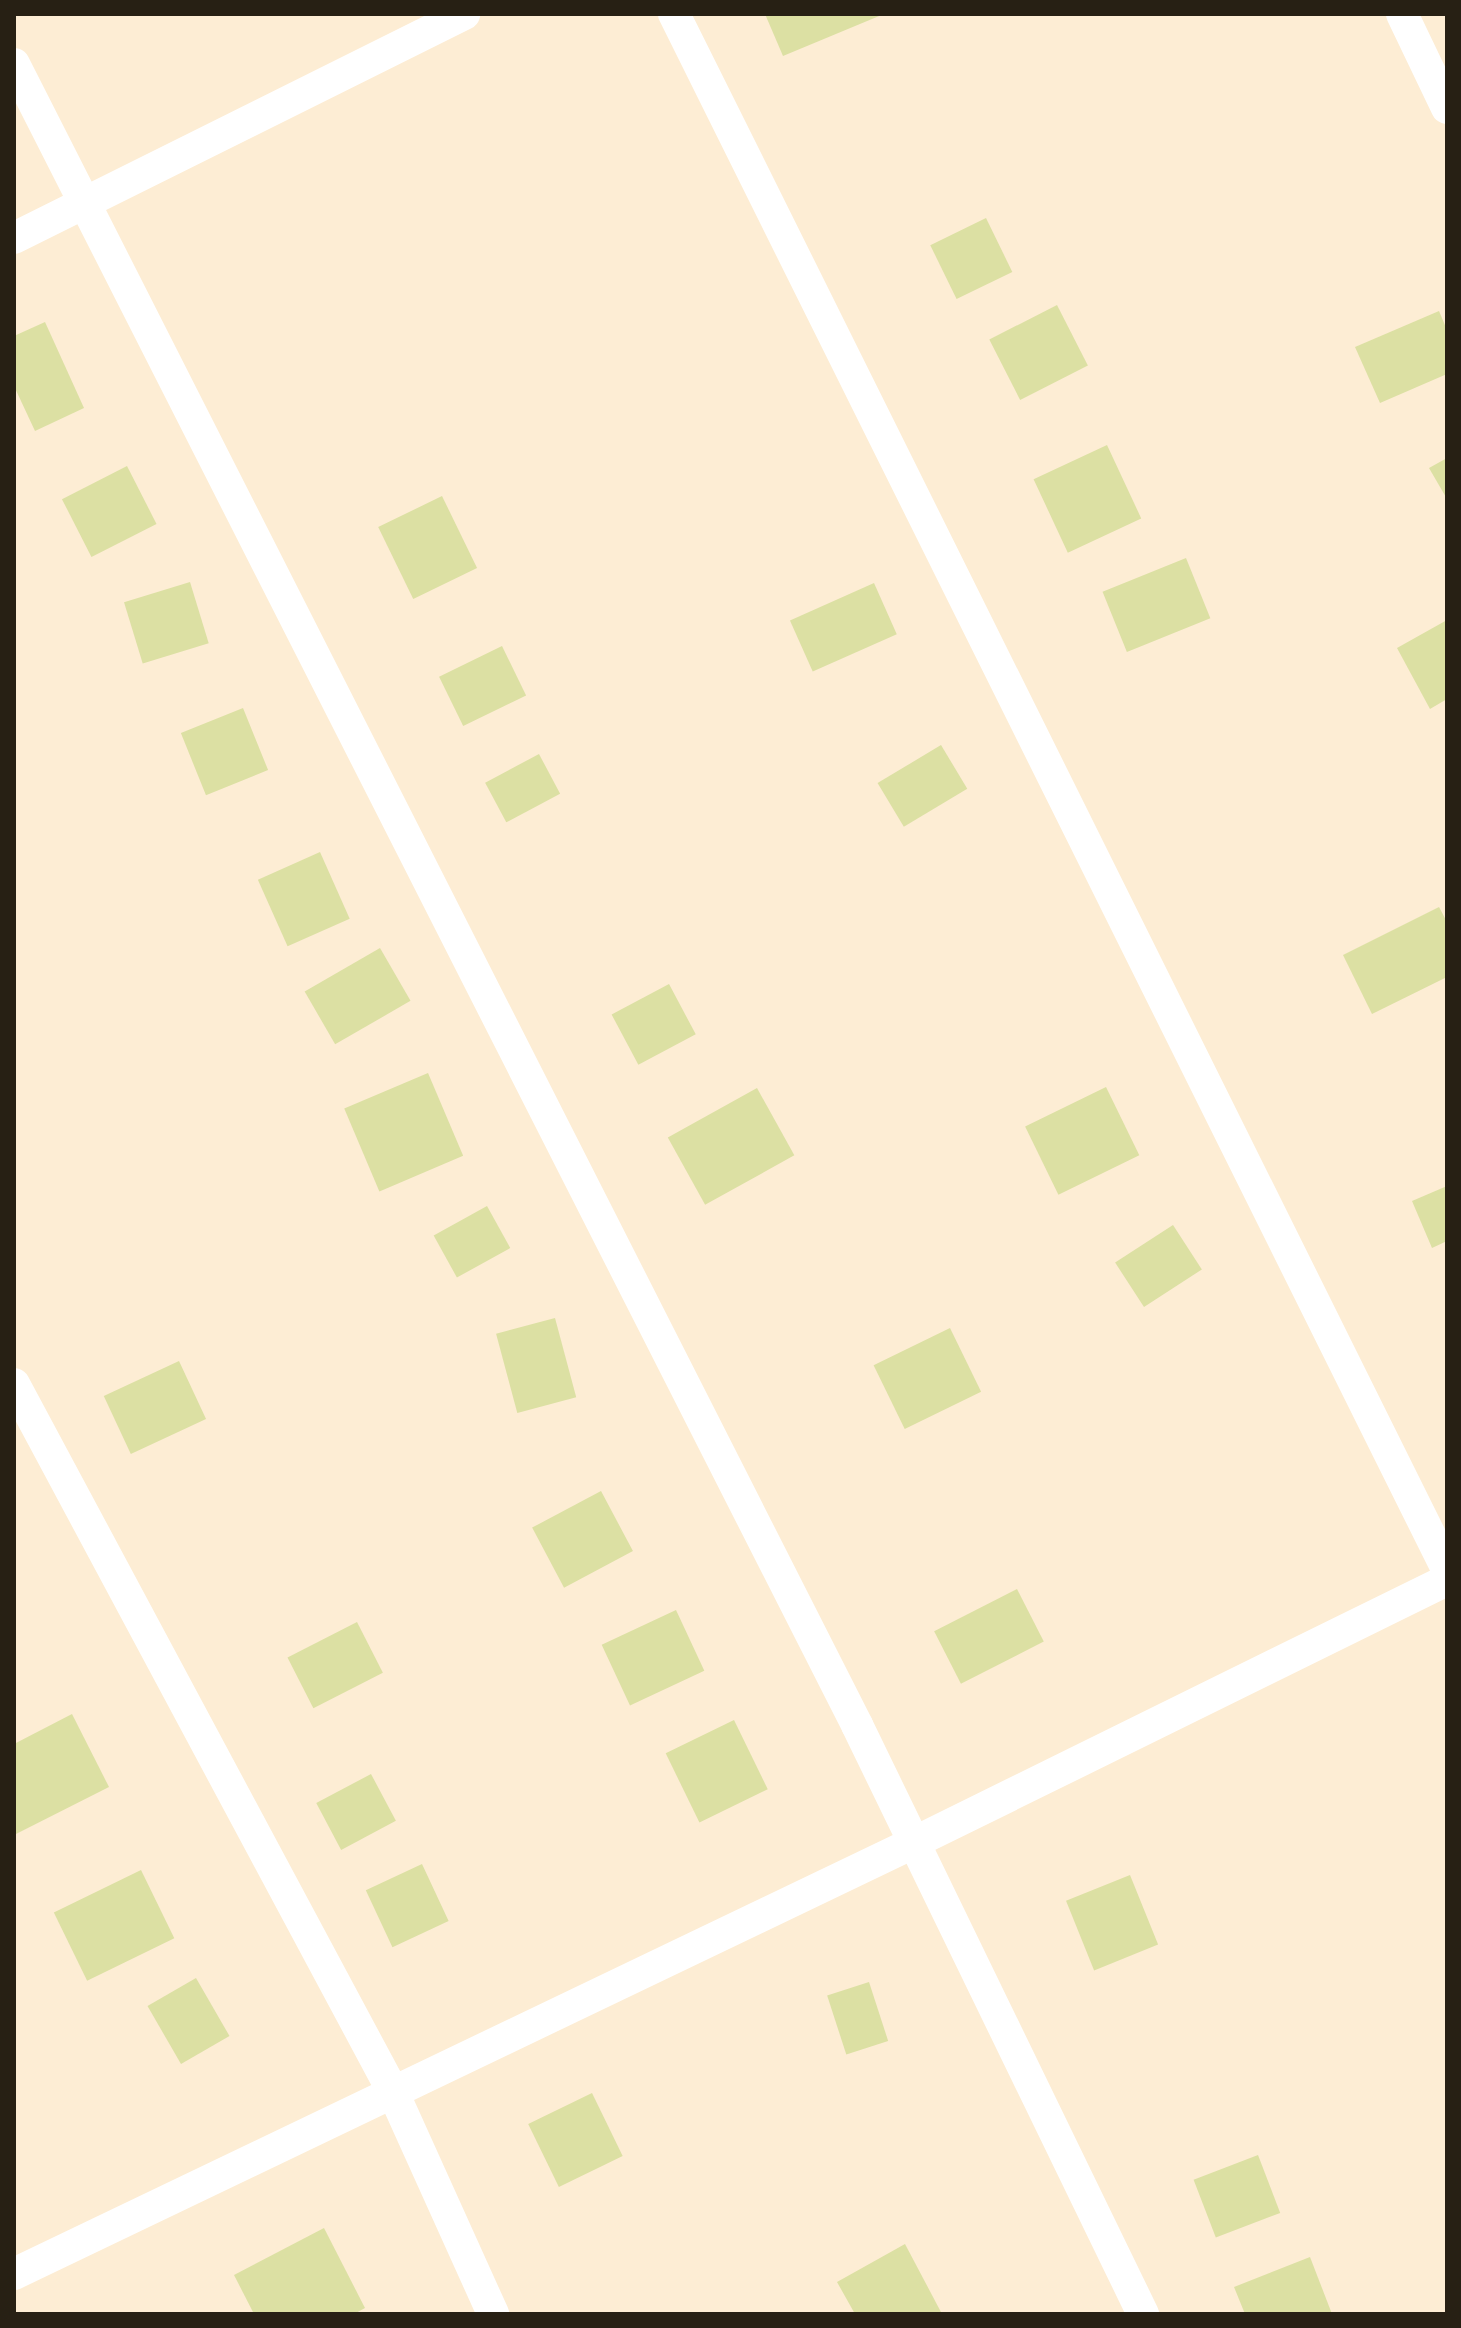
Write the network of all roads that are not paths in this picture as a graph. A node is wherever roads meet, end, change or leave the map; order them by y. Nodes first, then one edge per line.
1 (464, 14) edge
2 (674, 14) edge
3 (1402, 14) edge
4 (14, 64) edge
5 (1447, 108) edge
6 (83, 205) junction
7 (14, 238) edge
8 (14, 1384) edge
9 (1447, 1569) edge
10 (1447, 1580) edge
11 (911, 1844) junction
12 (392, 2090) junction
13 (14, 2274) edge
14 (493, 2314) edge
15 (1143, 2314) edge

1 - 6 street
2 - 9 street
3 - 5 street
4 - 6 street
6 - 7 street
6 - 11 street
8 - 12 street
10 - 11 street
11 - 12 street
11 - 15 street
12 - 13 street
12 - 14 street

